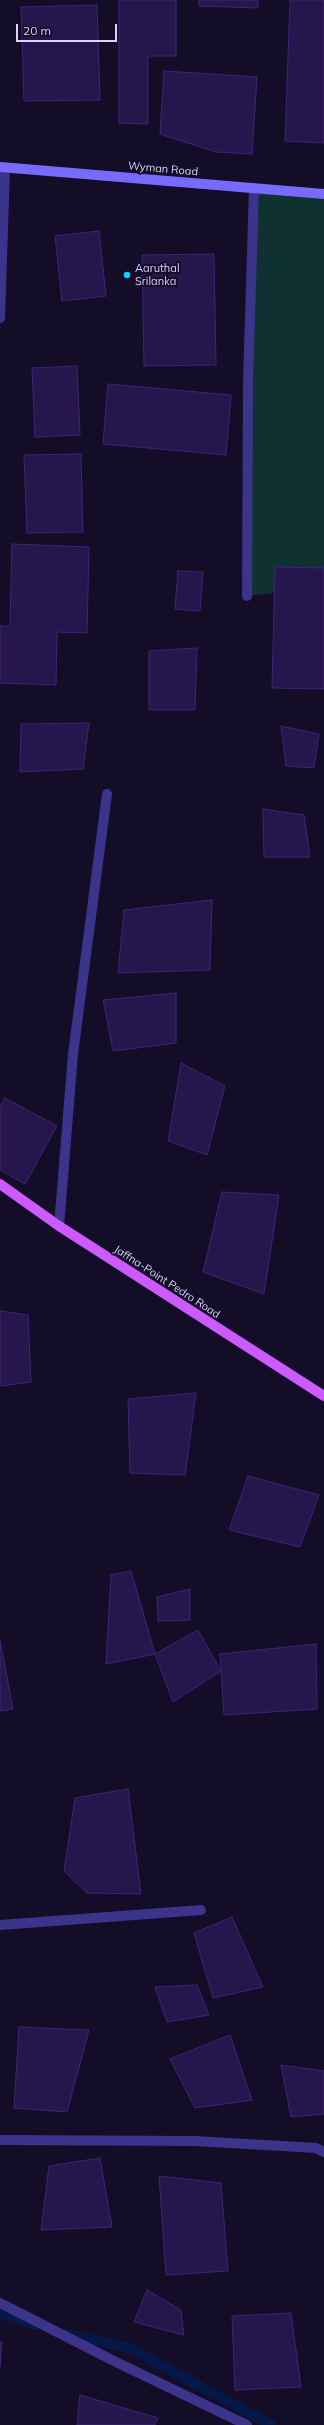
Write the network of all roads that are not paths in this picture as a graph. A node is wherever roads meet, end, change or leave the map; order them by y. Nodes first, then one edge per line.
1 (3, 168) edge
2 (254, 189) junction
3 (324, 194) edge
4 (0, 318) edge
5 (248, 596) dead end
6 (107, 794) dead end
7 (0, 1184) edge
8 (59, 1226) junction
9 (324, 1396) edge
10 (201, 1910) dead end
11 (0, 1925) edge
12 (0, 2140) edge
13 (324, 2152) edge
14 (0, 2302) edge
15 (247, 2425) edge

1 - 2 street, Wyman Road
1 - 4 street
2 - 3 street, Wyman Road
2 - 5 street
6 - 8 street
7 - 8 main road, Jaffna-Point Pedro Road
8 - 9 main road, Jaffna-Point Pedro Road
10 - 11 street
12 - 13 street
14 - 15 street

